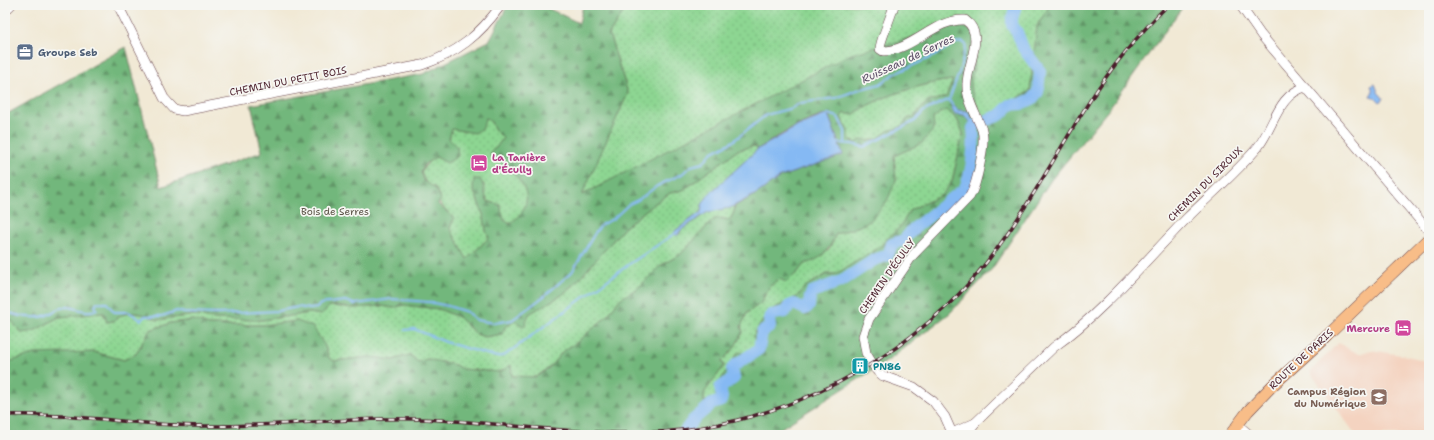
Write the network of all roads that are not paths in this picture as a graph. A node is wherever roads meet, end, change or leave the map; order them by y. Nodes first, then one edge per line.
1 (11, 5) edge
2 (118, 5) edge
3 (501, 5) edge
4 (894, 5) edge
5 (1240, 5) edge
6 (5, 10) edge
7 (1306, 87) junction
8 (1429, 231) edge
9 (1429, 238) edge
10 (975, 423) junction
11 (1238, 425) junction
12 (952, 434) edge
13 (966, 435) edge
14 (1230, 435) edge
15 (1250, 435) edge

1 - 6 street
2 - 3 street, CHEMIN DU PETIT BOIS
4 - 12 street, CHEMIN D'ÉCULLY
5 - 7 street
7 - 8 street
7 - 10 street, CHEMIN DU SIROUX
9 - 11 main road, ROUTE DE PARIS
10 - 12 street, CHEMIN DU SIROUX
10 - 13 street, CHEMIN DU SIROUX
11 - 14 main road, ROUTE DE PARIS
11 - 15 street

